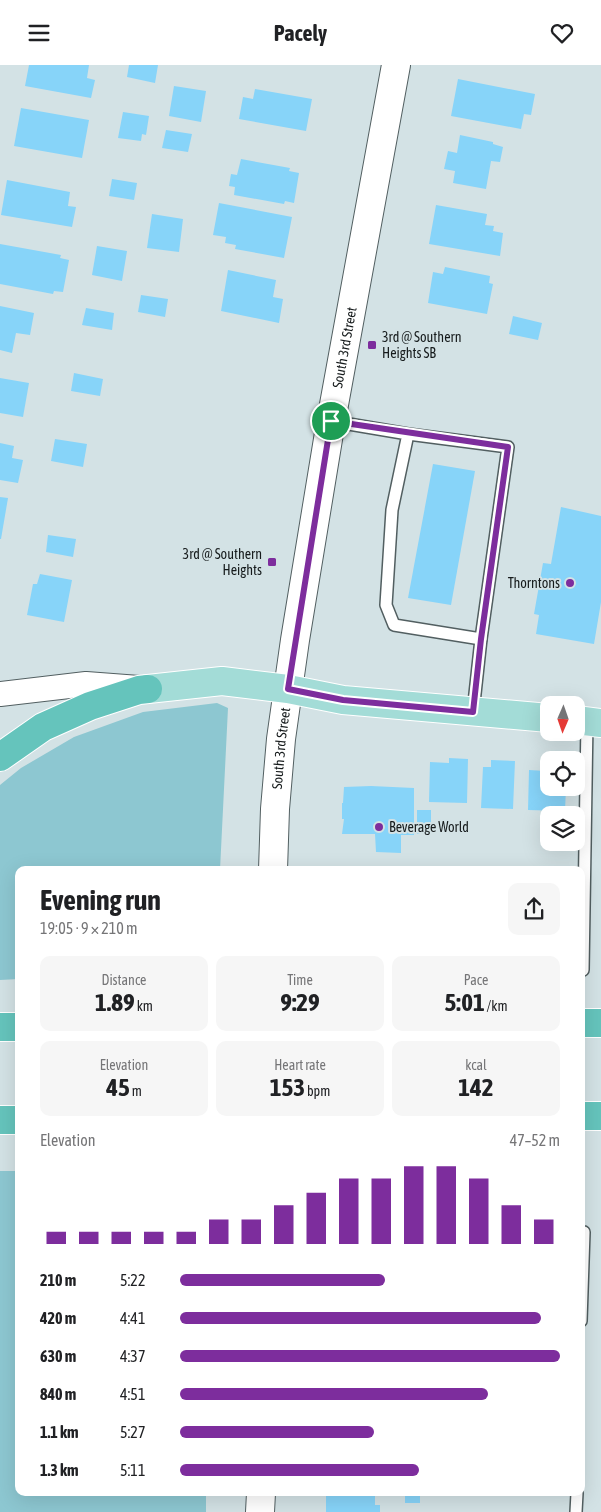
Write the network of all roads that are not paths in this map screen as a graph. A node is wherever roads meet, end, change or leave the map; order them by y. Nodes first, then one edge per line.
1 (396, 65) edge
2 (331, 421) junction
3 (408, 433) junction
4 (481, 639) junction
5 (148, 689) junction
6 (288, 689) junction
7 (0, 695) edge
8 (473, 712) junction
9 (540, 717) edge
10 (593, 719) edge
11 (0, 757) edge
12 (273, 866) edge
13 (585, 866) edge
14 (585, 1023) edge
15 (601, 1023) edge
16 (0, 1027) edge
17 (15, 1027) edge
18 (585, 1116) edge
19 (601, 1116) edge
20 (0, 1120) edge
21 (15, 1120) edge
22 (261, 1496) edge
23 (577, 1496) edge
24 (260, 1512) edge
25 (576, 1512) edge

1 - 2 main road, South 3rd Street
2 - 3 lane
2 - 6 main road, South 3rd Street
3 - 4 lane
3 - 4 lane
4 - 8 lane
5 - 6 main road
5 - 7 street
5 - 11 highway
6 - 8 main road
6 - 12 main road, South 3rd Street
8 - 9 main road
10 - 13 lane
14 - 15 highway
16 - 17 highway
18 - 19 highway
20 - 21 highway
22 - 24 main road
23 - 25 lane

